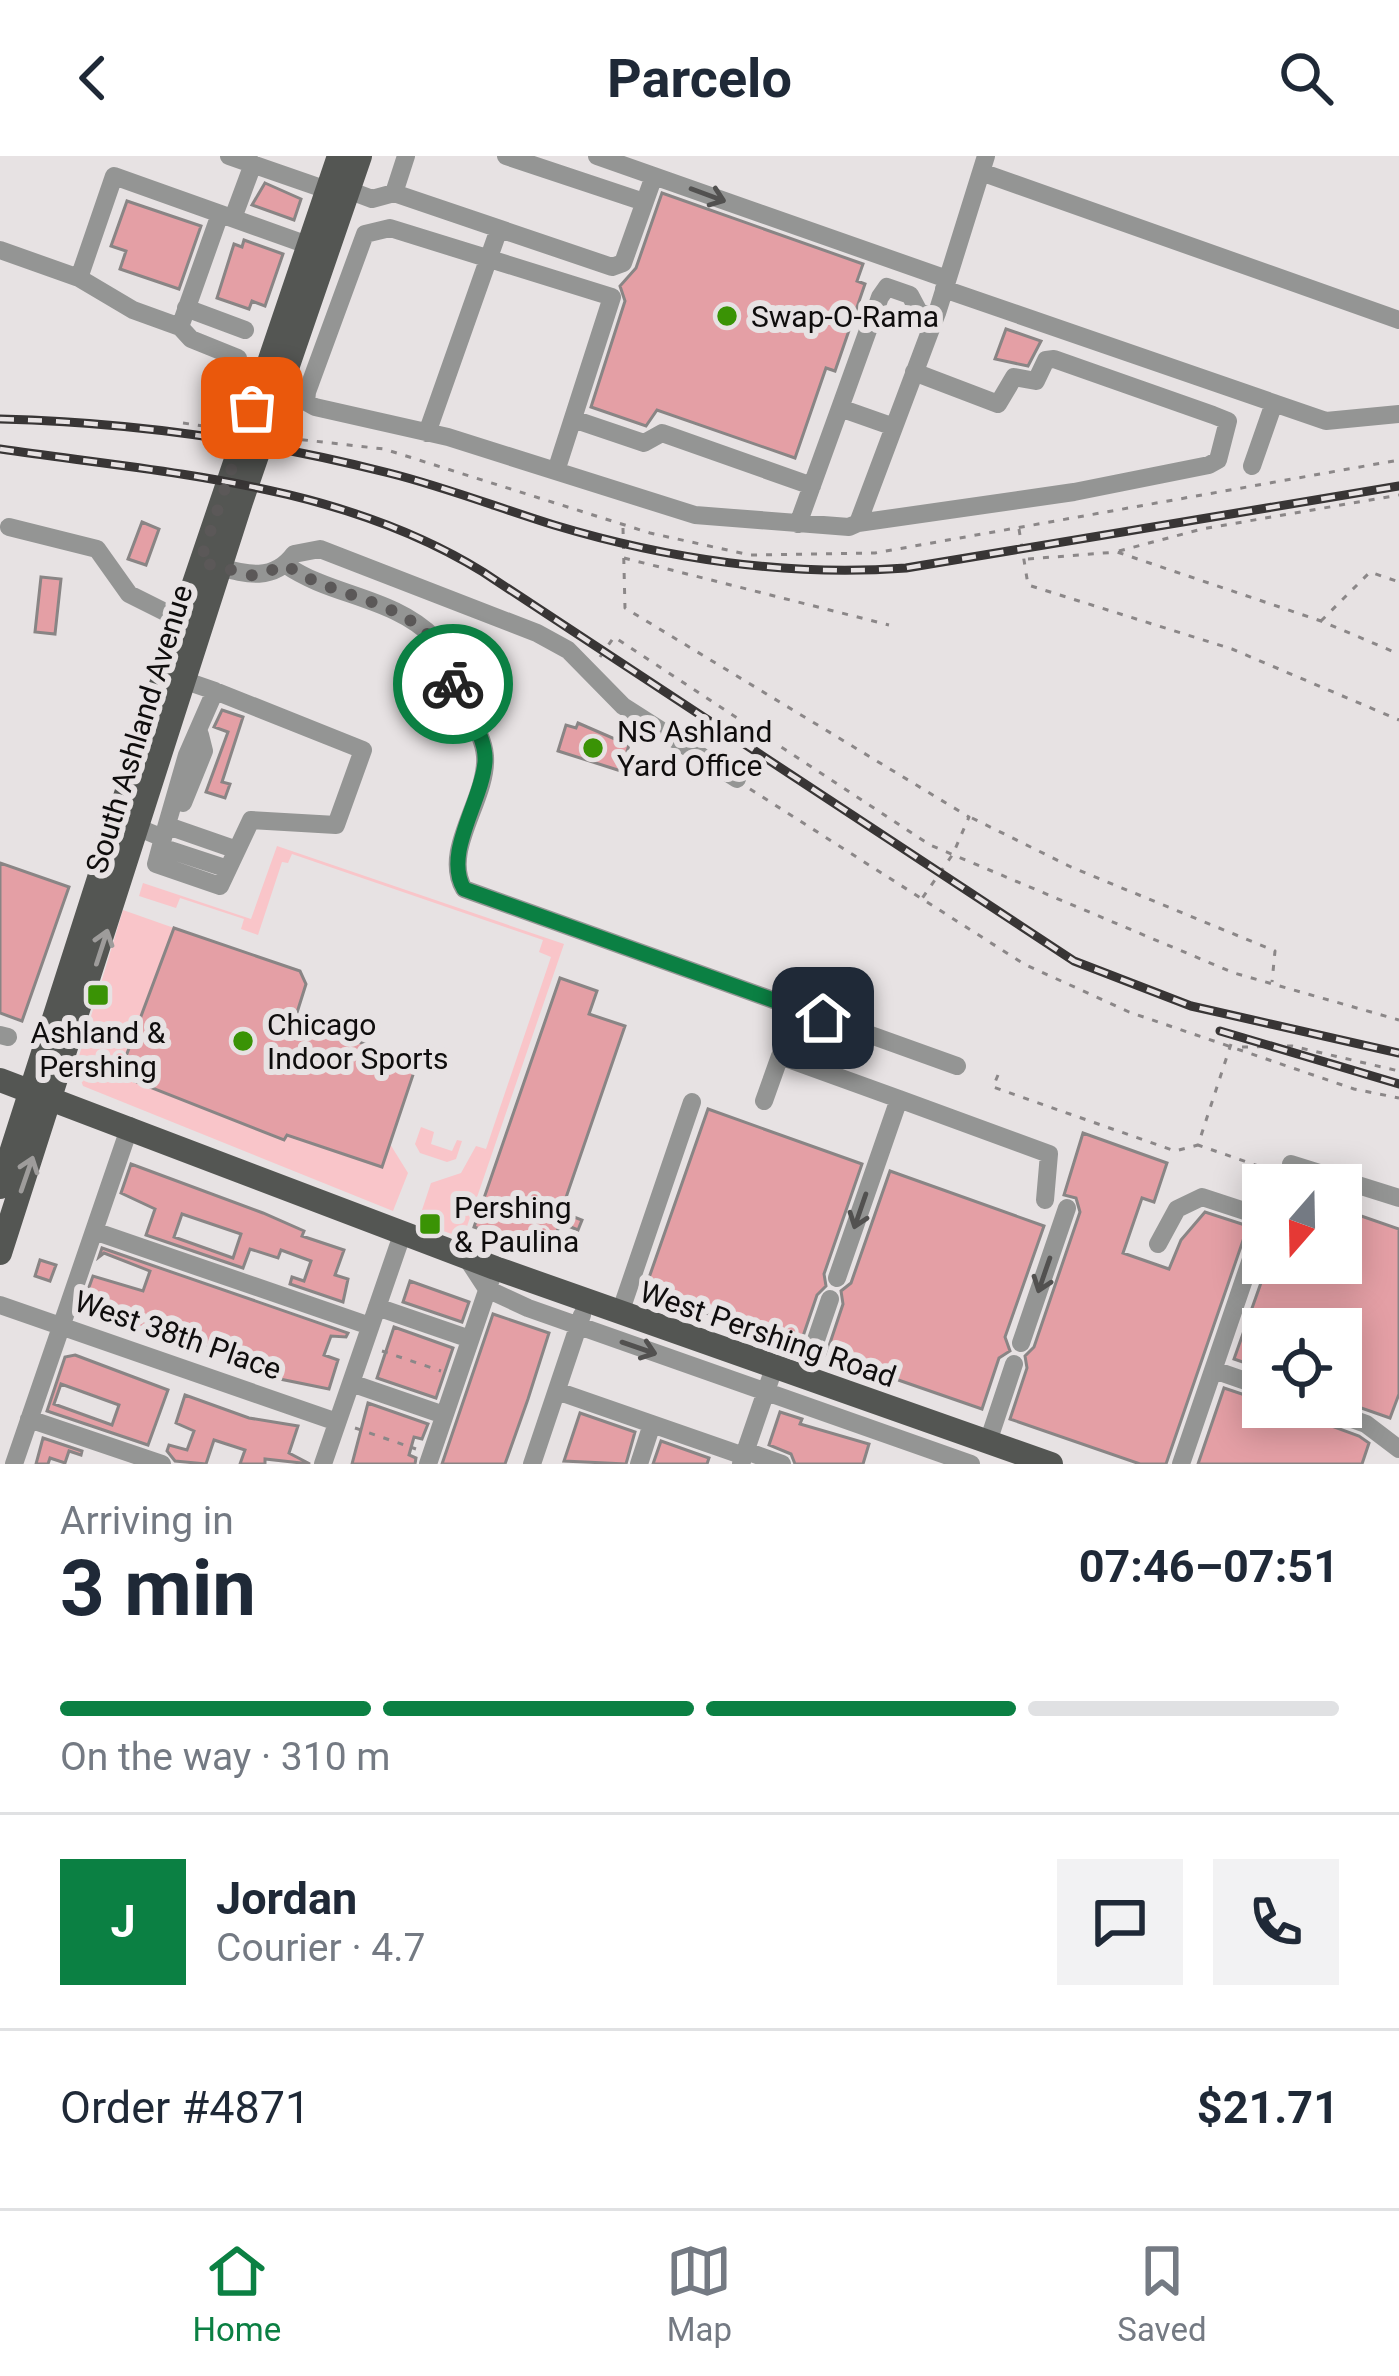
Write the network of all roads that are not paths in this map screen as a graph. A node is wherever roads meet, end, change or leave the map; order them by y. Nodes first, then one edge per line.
1 (229, 156) edge
2 (339, 156) edge
3 (360, 156) edge
4 (406, 156) edge
5 (506, 156) edge
6 (597, 156) edge
7 (620, 160) edge
8 (253, 164) junction
9 (983, 164) edge
10 (566, 165) edge
11 (654, 176) junction
12 (338, 190) junction
13 (394, 193) junction
14 (644, 202) junction
15 (227, 216) junction
16 (499, 229) junction
17 (318, 249) junction
18 (0, 250) edge
19 (488, 260) junction
20 (79, 278) junction
21 (946, 284) junction
22 (183, 317) junction
23 (934, 318) junction
24 (1399, 320) edge
25 (244, 330) dead end
26 (238, 358) dead end
27 (914, 372) junction
28 (1274, 403) junction
29 (840, 408) junction
30 (1399, 414) edge
31 (573, 419) junction
32 (894, 427) junction
33 (427, 433) junction
34 (1252, 466) dead end
35 (556, 471) junction
36 (812, 486) junction
37 (858, 523) junction
38 (798, 524) junction
39 (9, 527) dead end
40 (210, 565) junction
41 (286, 565) junction
42 (181, 620) junction
43 (185, 680) junction
44 (215, 692) junction
45 (737, 779) road end
46 (139, 828) junction
47 (167, 830) junction
48 (233, 860) junction
49 (957, 1066) dead end
50 (0, 1080) edge
51 (43, 1095) junction
52 (899, 1099) junction
53 (764, 1101) dead end
54 (692, 1102) dead end
55 (130, 1126) junction
56 (1362, 1186) edge
57 (0, 1187) edge
58 (1399, 1198) edge
59 (1046, 1200) dead end
60 (1067, 1208) dead end
61 (1242, 1213) edge
62 (94, 1231) junction
63 (403, 1232) junction
64 (1158, 1244) dead end
65 (0, 1252) edge
66 (837, 1278) dead end
67 (491, 1279) junction
68 (1242, 1284) edge
69 (830, 1299) dead end
70 (587, 1302) junction
71 (0, 1305) edge
72 (620, 1313) junction
73 (374, 1317) junction
74 (61, 1326) junction
75 (579, 1327) junction
76 (470, 1339) junction
77 (1021, 1343) dead end
78 (1014, 1364) dead end
79 (774, 1368) junction
80 (1214, 1370) junction
81 (803, 1378) junction
82 (1242, 1380) edge
83 (351, 1383) junction
84 (557, 1391) junction
85 (766, 1393) junction
86 (444, 1415) junction
87 (29, 1420) junction
88 (1362, 1423) edge
89 (652, 1424) junction
90 (346, 1425) junction
91 (1399, 1426) edge
92 (958, 1432) junction
93 (988, 1442) junction
94 (1395, 1448) edge
95 (744, 1457) edge
96 (425, 1458) edge
97 (949, 1460) edge
98 (14, 1464) edge
99 (162, 1464) edge
100 (322, 1464) edge
101 (532, 1464) edge
102 (639, 1464) edge
103 (782, 1464) edge
104 (971, 1464) edge
105 (1051, 1464) edge
106 (1181, 1464) edge

1 - 8 street
2 - 12 main road, South Ashland Avenue
3 - 12 main road, South Ashland Avenue
4 - 13 street
5 - 10 street
6 - 7 street
7 - 11 street
8 - 12 street
8 - 15 street
9 - 21 street
9 - 24 street
10 - 14 street
11 - 14 street
11 -> 21 street
12 - 13 street
12 - 17 main road, South Ashland Avenue
13 - 16 street
14 - 16 street
15 - 17 street
15 - 20 street
15 - 22 street
16 - 19 street
17 - 40 main road, South Ashland Avenue
18 - 20 street
19 - 31 street
19 - 33 street
19 - 33 street
20 - 22 street
21 - 23 street
21 - 28 street
22 - 25 street
22 - 26 street
23 - 27 street
23 - 29 street
27 - 32 street
27 - 37 street
28 - 30 street
28 - 34 street
29 - 32 street
29 - 36 street
31 - 35 street
31 - 36 street
32 - 37 street
33 - 35 street
35 - 38 street
36 - 38 street
37 - 38 street
39 - 42 street
40 - 41 street
40 - 42 main road, South Ashland Avenue
40 - 43 main road, South Ashland Avenue
41 - 45 street
41 - 49 street
42 - 51 main road, South Ashland Avenue
43 - 44 street
43 - 46 main road, South Ashland Avenue
44 - 47 street
44 - 48 street
46 - 47 street
51 -> 46 main road, South Ashland Avenue
47 - 48 street
47 - 48 street
50 - 51 main road, West Pershing Road
51 - 55 main road, West Pershing Road
51 - 57 main road, South Ashland Avenue
65 -> 51 main road, South Ashland Avenue
52 - 53 street
52 - 59 street
52 -> 66 street
54 - 72 street
55 - 62 street
55 - 63 main road, West Pershing Road
56 - 58 street
60 -> 77 street
61 - 64 street
62 - 73 street
62 - 74 street
63 - 67 main road, West Pershing Road
63 - 73 street
67 - 70 main road, West Pershing Road
67 - 75 street, West Pershing Road
67 - 76 street
68 - 80 street
69 - 81 street
70 - 72 main road, West Pershing Road
70 - 75 street
71 - 74 street, West 38th Place
72 - 79 main road, West Pershing Road
73 - 76 street
73 - 83 street
74 - 87 street
74 - 90 street, West 38th Place
75 - 84 street
75 -> 85 street, West Pershing Road
76 - 86 street
78 - 93 street
79 - 81 main road, West Pershing Road
79 - 85 street
80 - 82 street
80 - 106 street
81 - 92 main road, West Pershing Road
83 - 86 street
83 - 90 street
84 - 89 street
84 - 101 street
85 - 95 street
85 - 97 street, West Pershing Road
86 - 96 street
87 - 98 street
87 - 99 street
88 - 94 street
89 - 95 street
89 - 102 street
90 - 100 street
91 - 94 street
92 - 93 main road, West Pershing Road
92 - 97 street
93 - 105 main road, West Pershing Road
95 - 103 street
97 - 104 street, West Pershing Road

